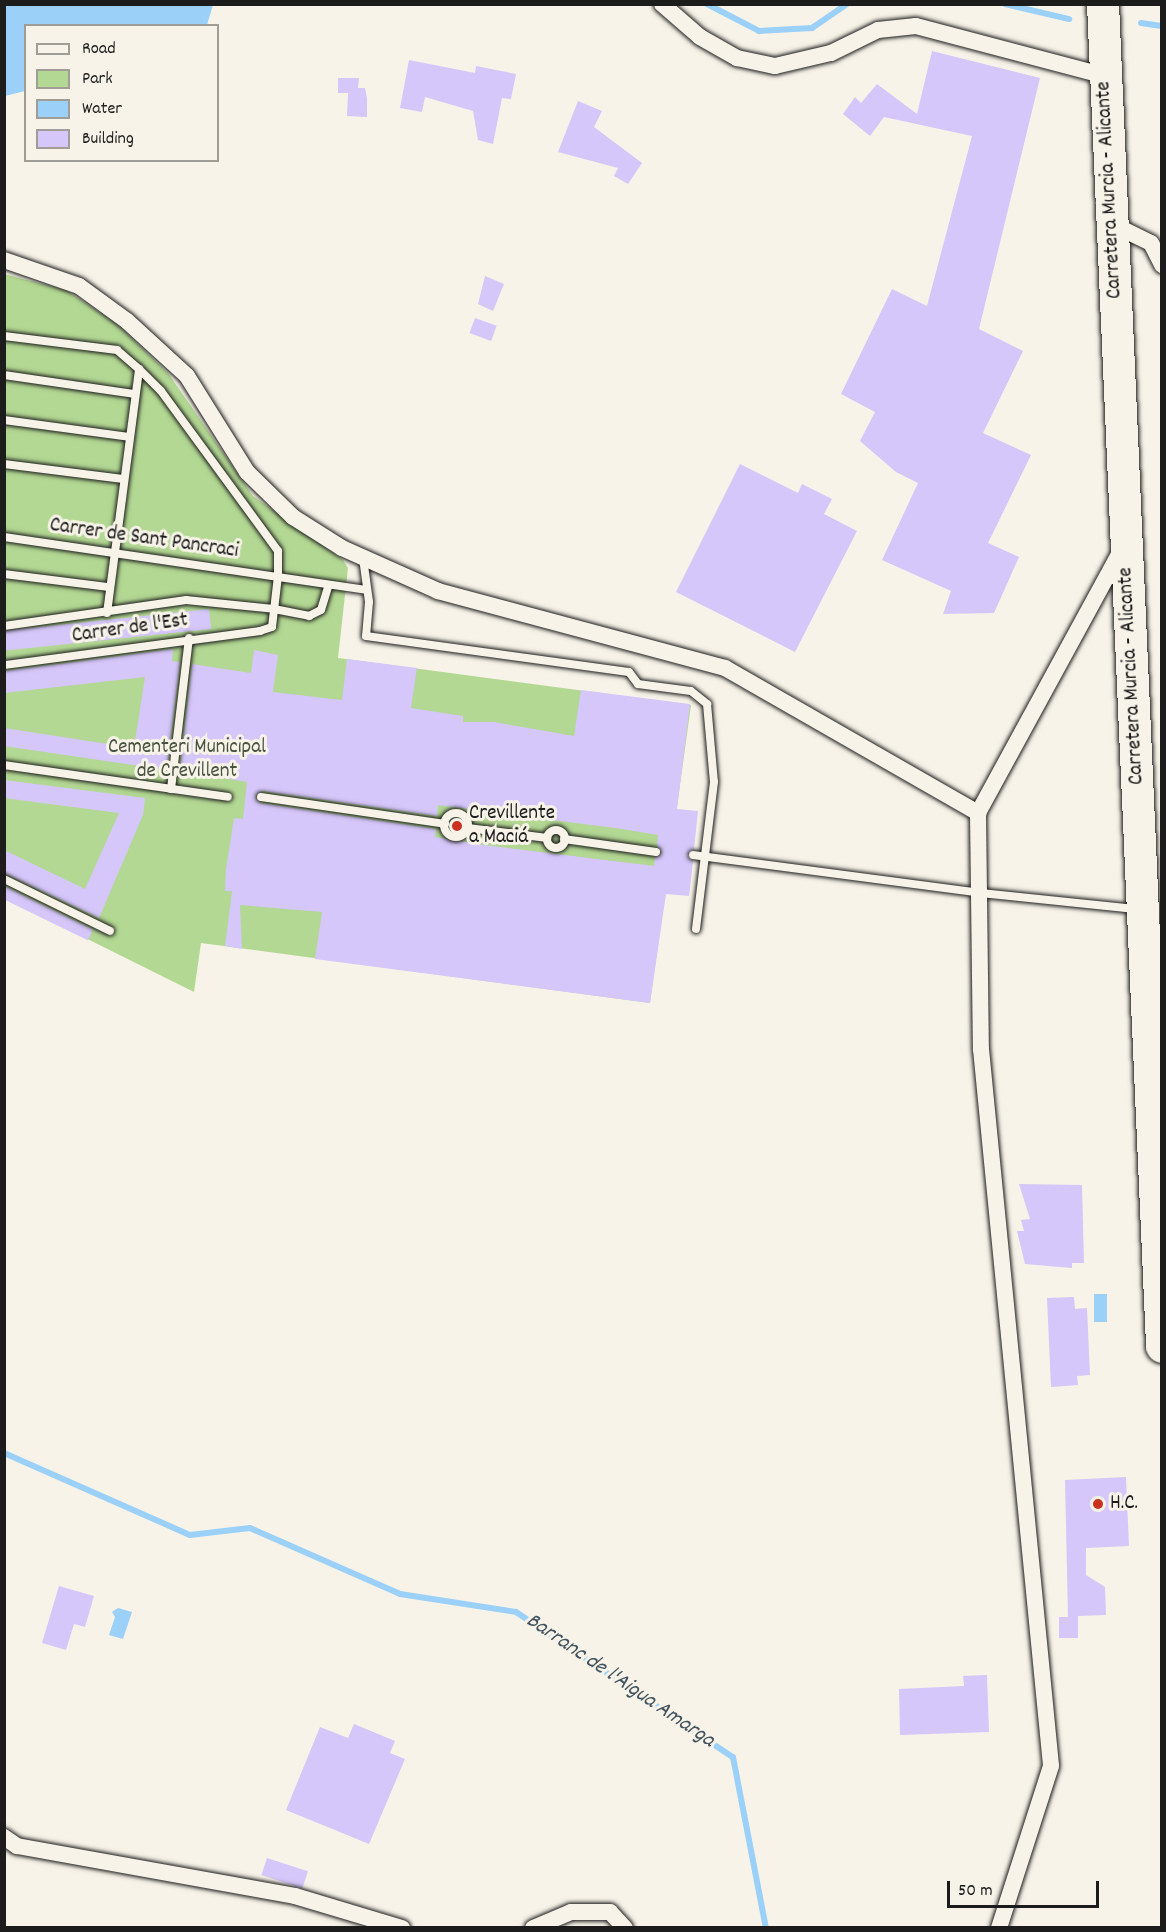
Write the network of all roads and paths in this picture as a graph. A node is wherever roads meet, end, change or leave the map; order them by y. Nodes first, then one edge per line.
1 (662, 4) edge
2 (1103, 4) edge
3 (1105, 76) junction
4 (1112, 224) junction
5 (4, 260) edge
6 (1161, 265) edge
7 (4, 336) edge
8 (139, 369) junction
9 (4, 375) edge
10 (134, 394) junction
11 (4, 420) edge
12 (129, 437) junction
13 (4, 465) edge
14 (123, 479) junction
15 (4, 537) edge
16 (1126, 541) junction
17 (113, 555) junction
18 (363, 558) junction
19 (4, 574) edge
20 (278, 576) junction
21 (109, 587) junction
22 (328, 587) junction
23 (366, 590) junction
24 (274, 609) junction
25 (107, 613) junction
26 (4, 626) edge
27 (189, 638) junction
28 (4, 665) edge
29 (4, 765) edge
30 (171, 789) junction
31 (228, 797) dead end
32 (261, 797) dead end
33 (978, 813) junction
34 (445, 824) junction
35 (468, 828) junction
36 (656, 852) dead end
37 (693, 855) dead end
38 (704, 856) junction
39 (4, 879) edge
40 (980, 893) junction
41 (1142, 909) junction
42 (696, 929) dead end
43 (110, 931) dead end
44 (1161, 1347) edge
45 (4, 1838) edge
46 (402, 1928) edge
47 (533, 1928) edge
48 (625, 1928) edge
49 (999, 1928) edge

1 - 3 street
2 - 3 highway, Carretera Murcia - Alicante
3 - 4 highway, Carretera Murcia - Alicante
4 - 6 street
4 - 16 highway, Carretera Murcia - Alicante
5 - 18 street
7 - 8 lane
8 - 10 lane
8 - 20 lane
9 - 10 lane
10 - 12 lane
11 - 12 lane
12 - 14 lane
13 - 14 lane
14 - 17 lane
15 - 17 lane, Carrer de Sant Pancraci
16 - 33 street
16 - 41 highway, Carretera Murcia - Alicante
17 - 20 lane, Carrer de Sant Pancraci
17 - 21 lane
18 - 23 lane
18 - 33 street
19 - 21 lane
20 - 22 lane, Carrer de Sant Pancraci
20 - 24 lane
21 - 25 lane
22 - 23 lane, Carrer de Sant Pancraci
22 - 24 lane
23 - 38 lane
24 - 25 lane
24 - 27 lane, Carrer de l'Est
25 - 26 lane
27 - 28 lane, Carrer de l'Est
27 - 30 lane
29 - 30 lane
30 - 31 lane
32 - 34 lane
33 - 40 street
34 - 35 lane
34 - 35 lane
35 - 36 lane
37 - 38 lane
38 - 40 lane
38 - 42 lane
39 - 43 lane
40 - 41 lane
40 - 49 street
41 - 44 highway, Carretera Murcia - Alicante
45 - 46 street
47 - 48 street

